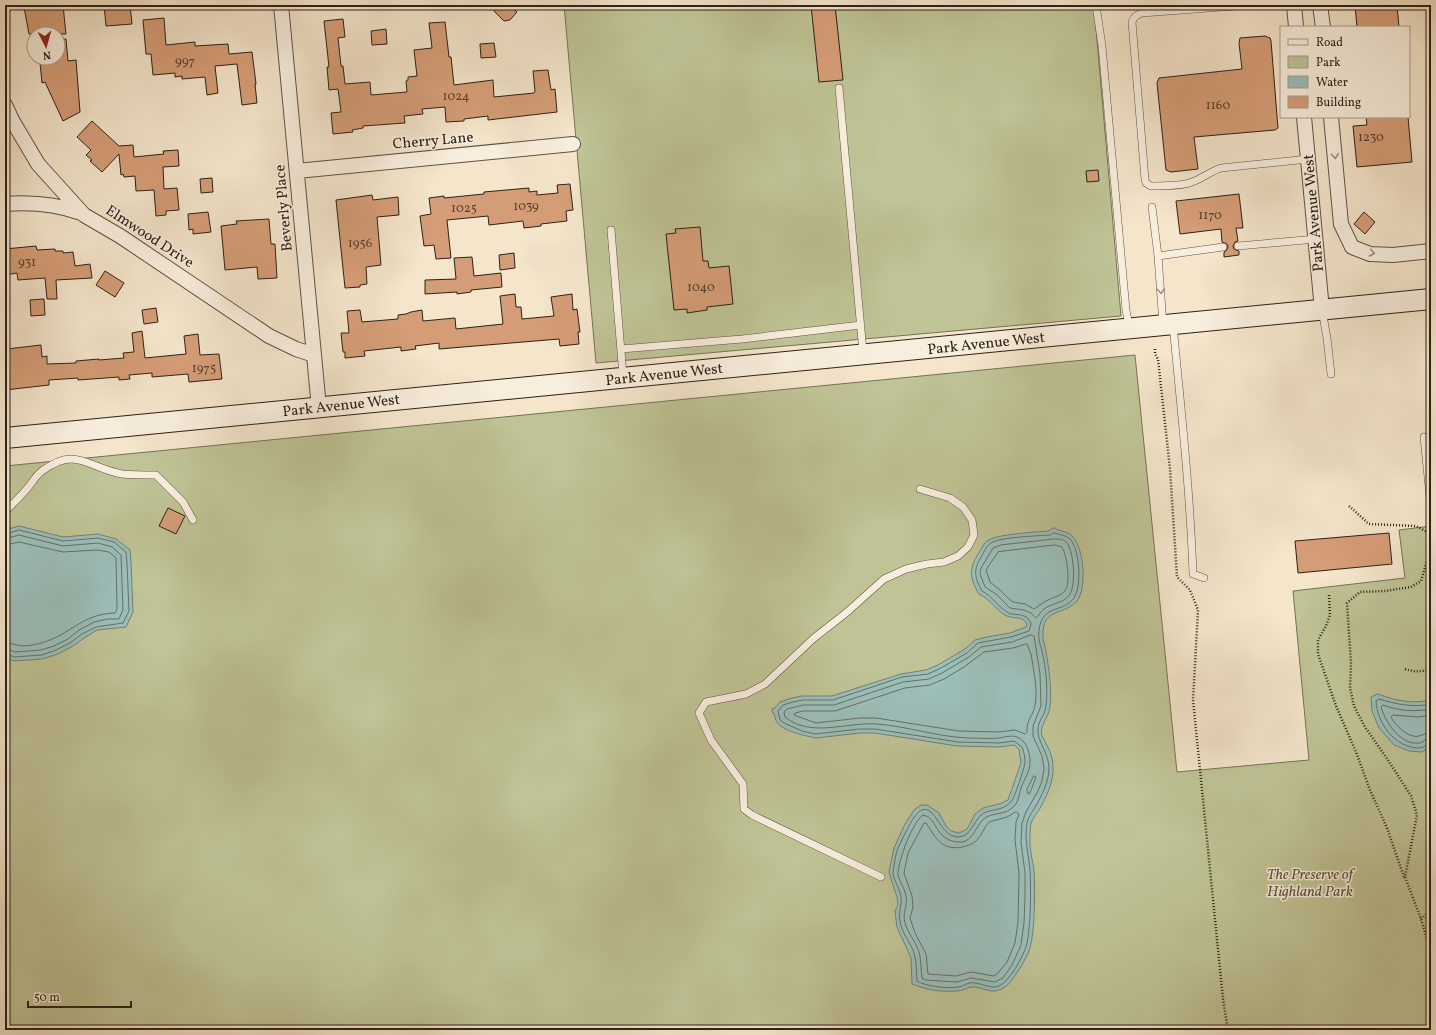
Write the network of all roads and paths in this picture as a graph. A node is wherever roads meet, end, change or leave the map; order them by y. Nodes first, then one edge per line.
1 (281, 5) edge
2 (1096, 5) edge
3 (1248, 5) edge
4 (1294, 5) edge
5 (1320, 5) edge
6 (1296, 26) edge
7 (1323, 26) edge
8 (839, 88) dead end
9 (5, 105) edge
10 (1304, 118) edge
11 (1331, 118) edge
12 (573, 144) dead end
13 (1308, 159) junction
14 (297, 170) junction
15 (5, 204) edge
16 (1152, 207) dead end
17 (84, 215) junction
18 (611, 230) dead end
19 (1316, 239) junction
20 (1238, 246) dead end
21 (1223, 247) dead end
22 (1431, 252) edge
23 (1158, 256) junction
24 (1431, 299) edge
25 (1322, 310) junction
26 (861, 325) junction
27 (1168, 325) junction
28 (1130, 329) junction
29 (621, 349) junction
30 (1155, 349) dead end
31 (314, 355) junction
32 (863, 355) junction
33 (1331, 374) dead end
34 (624, 378) junction
35 (319, 408) junction
36 (1424, 437) dead end
37 (5, 438) edge
38 (920, 489) dead end
39 (1349, 506) dead end
40 (1431, 507) edge
41 (5, 511) edge
42 (193, 520) dead end
43 (1431, 534) edge
44 (1431, 560) edge
45 (1204, 578) dead end
46 (1329, 595) dead end
47 (1405, 669) dead end
48 (1431, 669) edge
49 (881, 877) dead end
50 (1405, 877) junction
51 (1431, 910) edge
52 (1421, 919) junction
53 (1431, 952) edge
54 (1228, 1030) edge

1 - 14 street, Beverly Place
2 - 28 lane
3 - 13 lane
4 - 6 street
5 - 7 street
8 - 26 lane
9 - 17 street, Elmwood Drive
10 - 13 street, Park Avenue West
11 -> 22 street
12 - 14 street, Cherry Lane
13 - 19 street, Park Avenue West
14 - 31 street, Beverly Place
15 - 17 street
16 - 23 lane
17 - 31 street, Elmwood Drive
18 - 29 lane
19 - 20 lane
19 - 25 street, Park Avenue West
21 - 23 lane
23 -> 27 lane
24 - 25 street, Park Avenue West
25 - 27 street, Park Avenue West
25 - 33 lane
26 - 29 lane
26 - 32 lane
27 - 28 street, Park Avenue West
27 - 45 lane
28 - 32 street, Park Avenue West
29 - 34 lane
30 - 54 path
31 - 35 street, Beverly Place
32 - 34 street, Park Avenue West
34 - 35 street, Park Avenue West
35 - 37 street, Park Avenue West
36 - 40 lane
38 - 49 lane
39 - 43 path
41 - 42 lane
44 - 50 path
46 - 50 path
47 - 48 path
50 - 52 path
51 - 52 path
52 - 53 path

